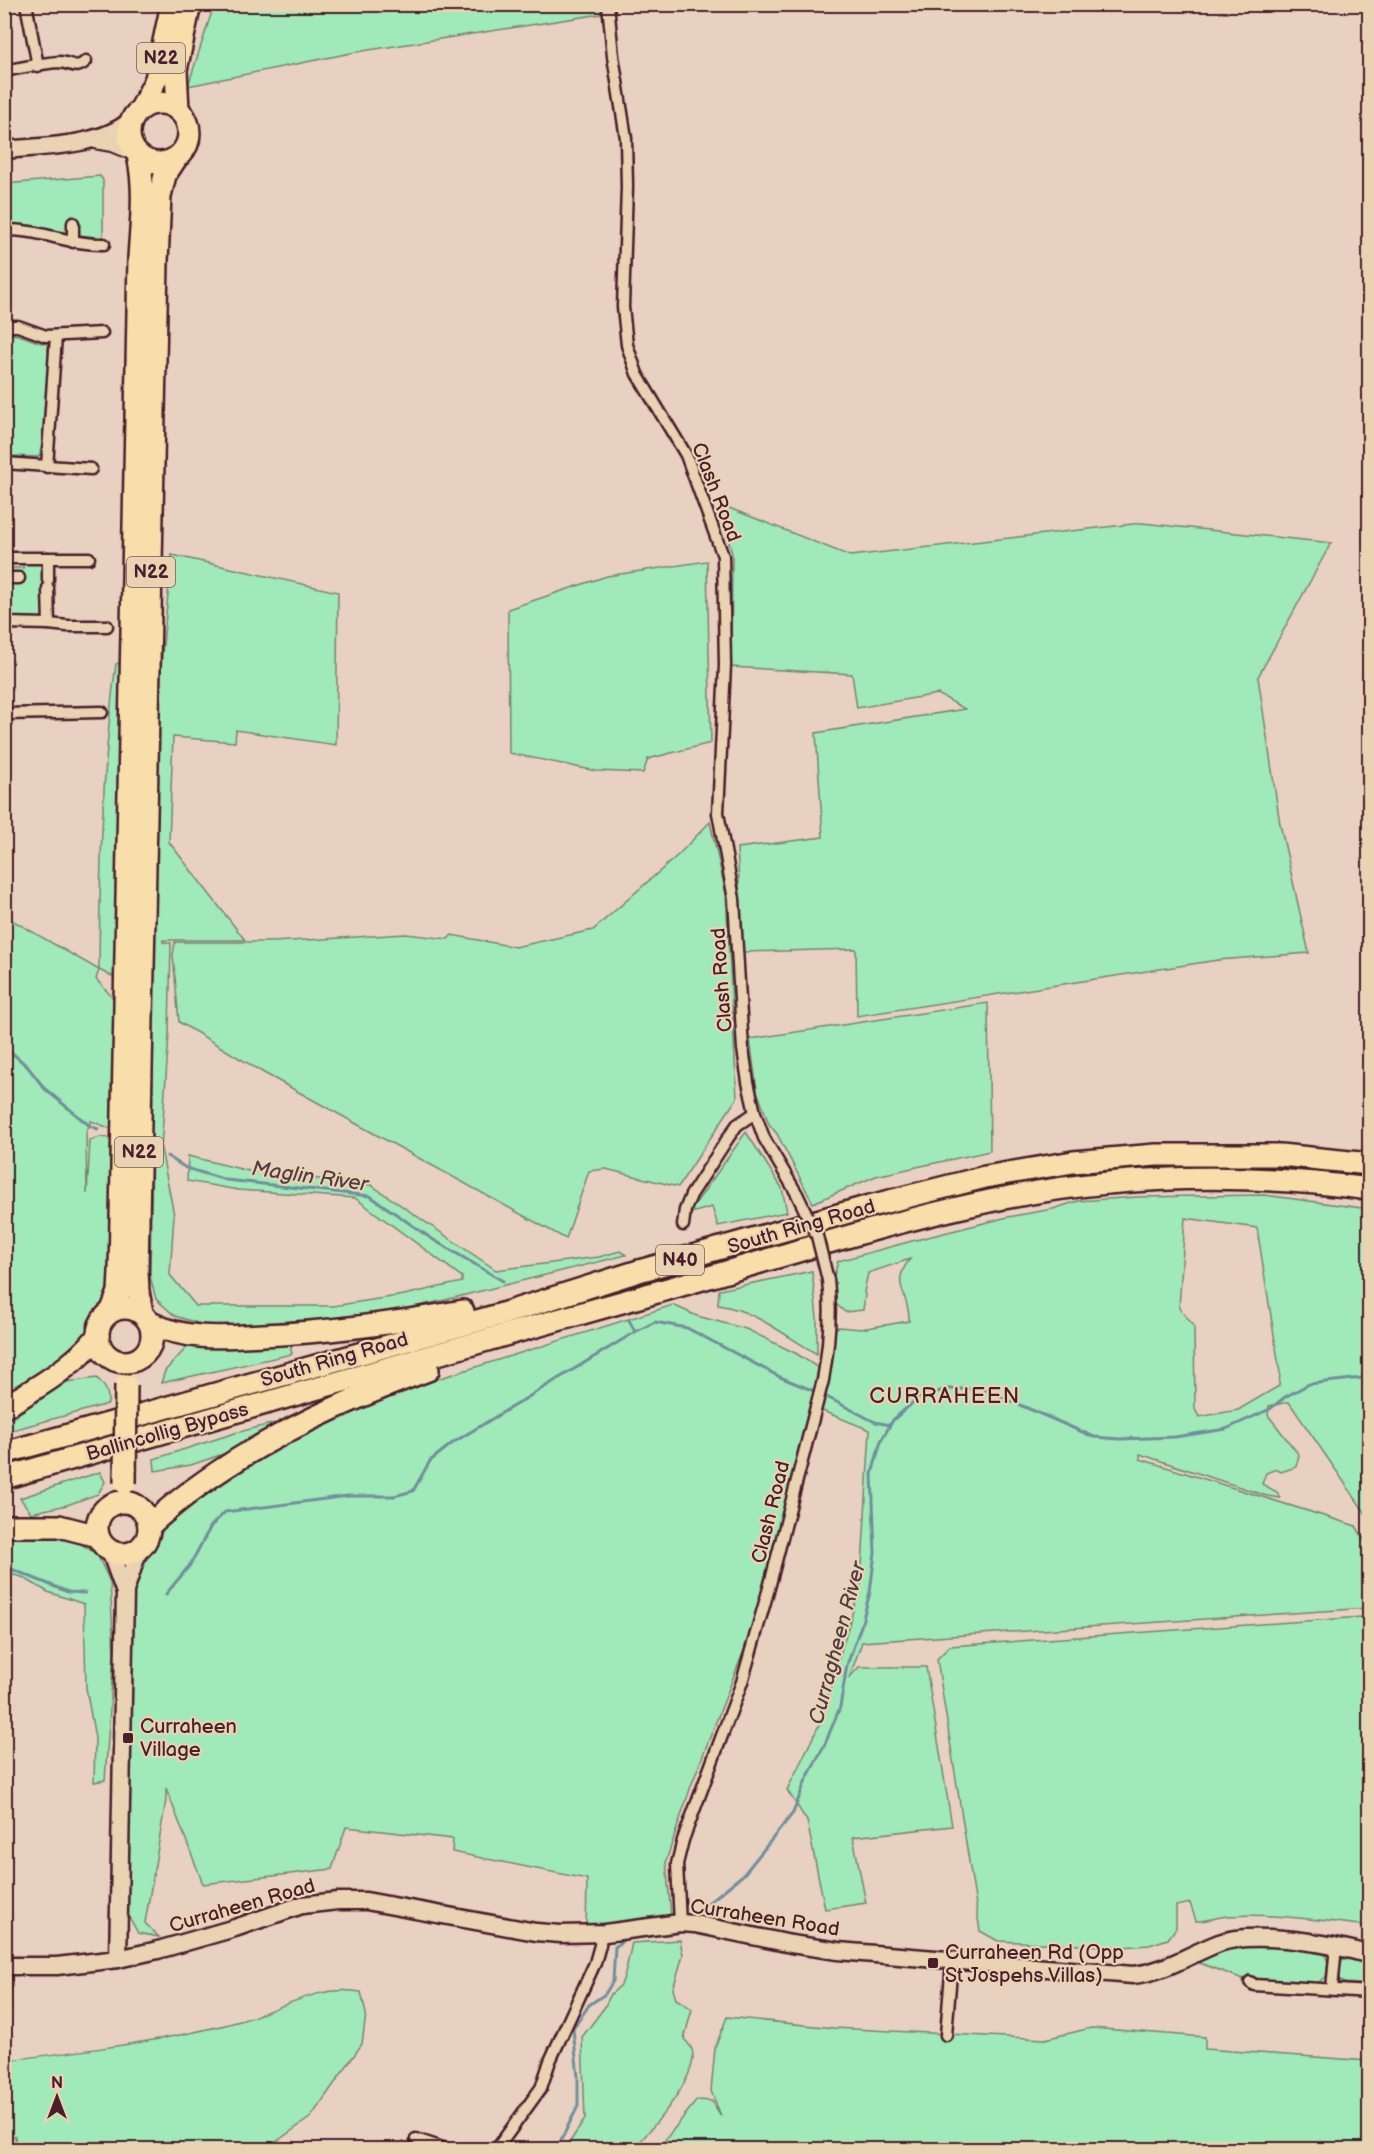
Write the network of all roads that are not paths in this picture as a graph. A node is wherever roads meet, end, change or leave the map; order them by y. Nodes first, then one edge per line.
1 (26, 4) edge
2 (172, 4) edge
3 (190, 4) edge
4 (608, 4) edge
5 (86, 61) dead end
6 (38, 66) junction
7 (4, 71) edge
8 (178, 110) junction
9 (136, 114) junction
10 (95, 140) junction
11 (4, 150) edge
12 (136, 153) junction
13 (177, 157) junction
14 (73, 223) dead end
15 (4, 230) edge
16 (73, 242) junction
17 (104, 244) dead end
18 (4, 326) edge
19 (102, 333) dead end
20 (56, 336) junction
21 (4, 463) edge
22 (46, 467) junction
23 (91, 469) dead end
24 (4, 558) edge
25 (48, 558) junction
26 (89, 558) dead end
27 (4, 578) edge
28 (19, 578) dead end
29 (4, 623) edge
30 (49, 624) junction
31 (108, 626) dead end
32 (102, 712) dead end
33 (4, 714) edge
34 (755, 1113) junction
35 (1370, 1164) edge
36 (1370, 1189) edge
37 (683, 1225) dead end
38 (639, 1271) junction
39 (642, 1297) junction
40 (112, 1310) junction
41 (146, 1318) junction
42 (98, 1336) junction
43 (140, 1358) junction
44 (117, 1361) junction
45 (126, 1385) junction
46 (4, 1407) edge
47 (4, 1453) edge
48 (4, 1478) edge
49 (125, 1482) junction
50 (114, 1504) junction
51 (144, 1517) junction
52 (4, 1526) edge
53 (104, 1543) junction
54 (139, 1549) junction
55 (125, 1591) junction
56 (687, 1924) junction
57 (601, 1933) junction
58 (1336, 1946) junction
59 (1370, 1955) edge
60 (118, 1959) junction
61 (952, 1961) junction
62 (4, 1966) edge
63 (1250, 1982) dead end
64 (1332, 1989) junction
65 (1370, 1992) edge
66 (946, 2035) dead end
67 (416, 2139) dead end
68 (449, 2150) edge
69 (496, 2150) edge

1 - 6 street
2 - 9 highway, N22
3 - 8 highway, N22
4 - 34 street, Clash Road
5 - 6 street
6 - 7 street
8 - 9 highway
8 - 13 highway, N22
9 - 10 street
9 - 12 highway, N22
10 - 11 street
10 - 12 street
12 - 13 highway
12 - 40 highway, N22
13 - 41 highway, N22
14 - 16 street
15 - 16 street
16 - 17 street
18 - 20 street
19 - 20 street
20 - 22 street
21 - 22 street
22 - 23 street
24 - 25 street
25 - 26 street
25 - 30 street
27 - 28 street
29 - 30 street
30 - 31 street
32 - 33 street
34 - 37 street
34 - 56 street, Clash Road, bridge
35 - 38 highway, South Ring Road / N40
36 - 39 highway, South Ring Road / N40
38 - 41 highway
38 - 47 highway, South Ring Road / N40
39 - 48 highway, Ballincollig Bypass / N40
39 - 51 highway
40 - 41 highway
40 - 42 highway, N22
41 - 43 highway, N22
42 - 44 highway, N22
42 - 46 highway, N22
43 - 44 highway
43 - 45 highway, N22
44 - 45 highway, N22
45 - 49 highway, N22, bridge
49 - 50 highway, N22
49 - 51 highway, N22
50 - 51 highway
50 - 53 highway, N22
51 - 54 highway
52 - 53 highway
53 - 54 highway
53 - 55 street
54 - 55 street
55 - 60 street
56 - 57 street, Curraheen Road
56 - 61 street, Curraheen Road
57 - 60 street, Curraheen Road
57 - 69 street
58 - 59 street, Curraheen Road
58 - 61 street, Curraheen Road
58 - 64 street
60 - 62 street, Curraheen Road
61 - 66 street
63 - 64 street
64 - 65 street
67 - 68 street

